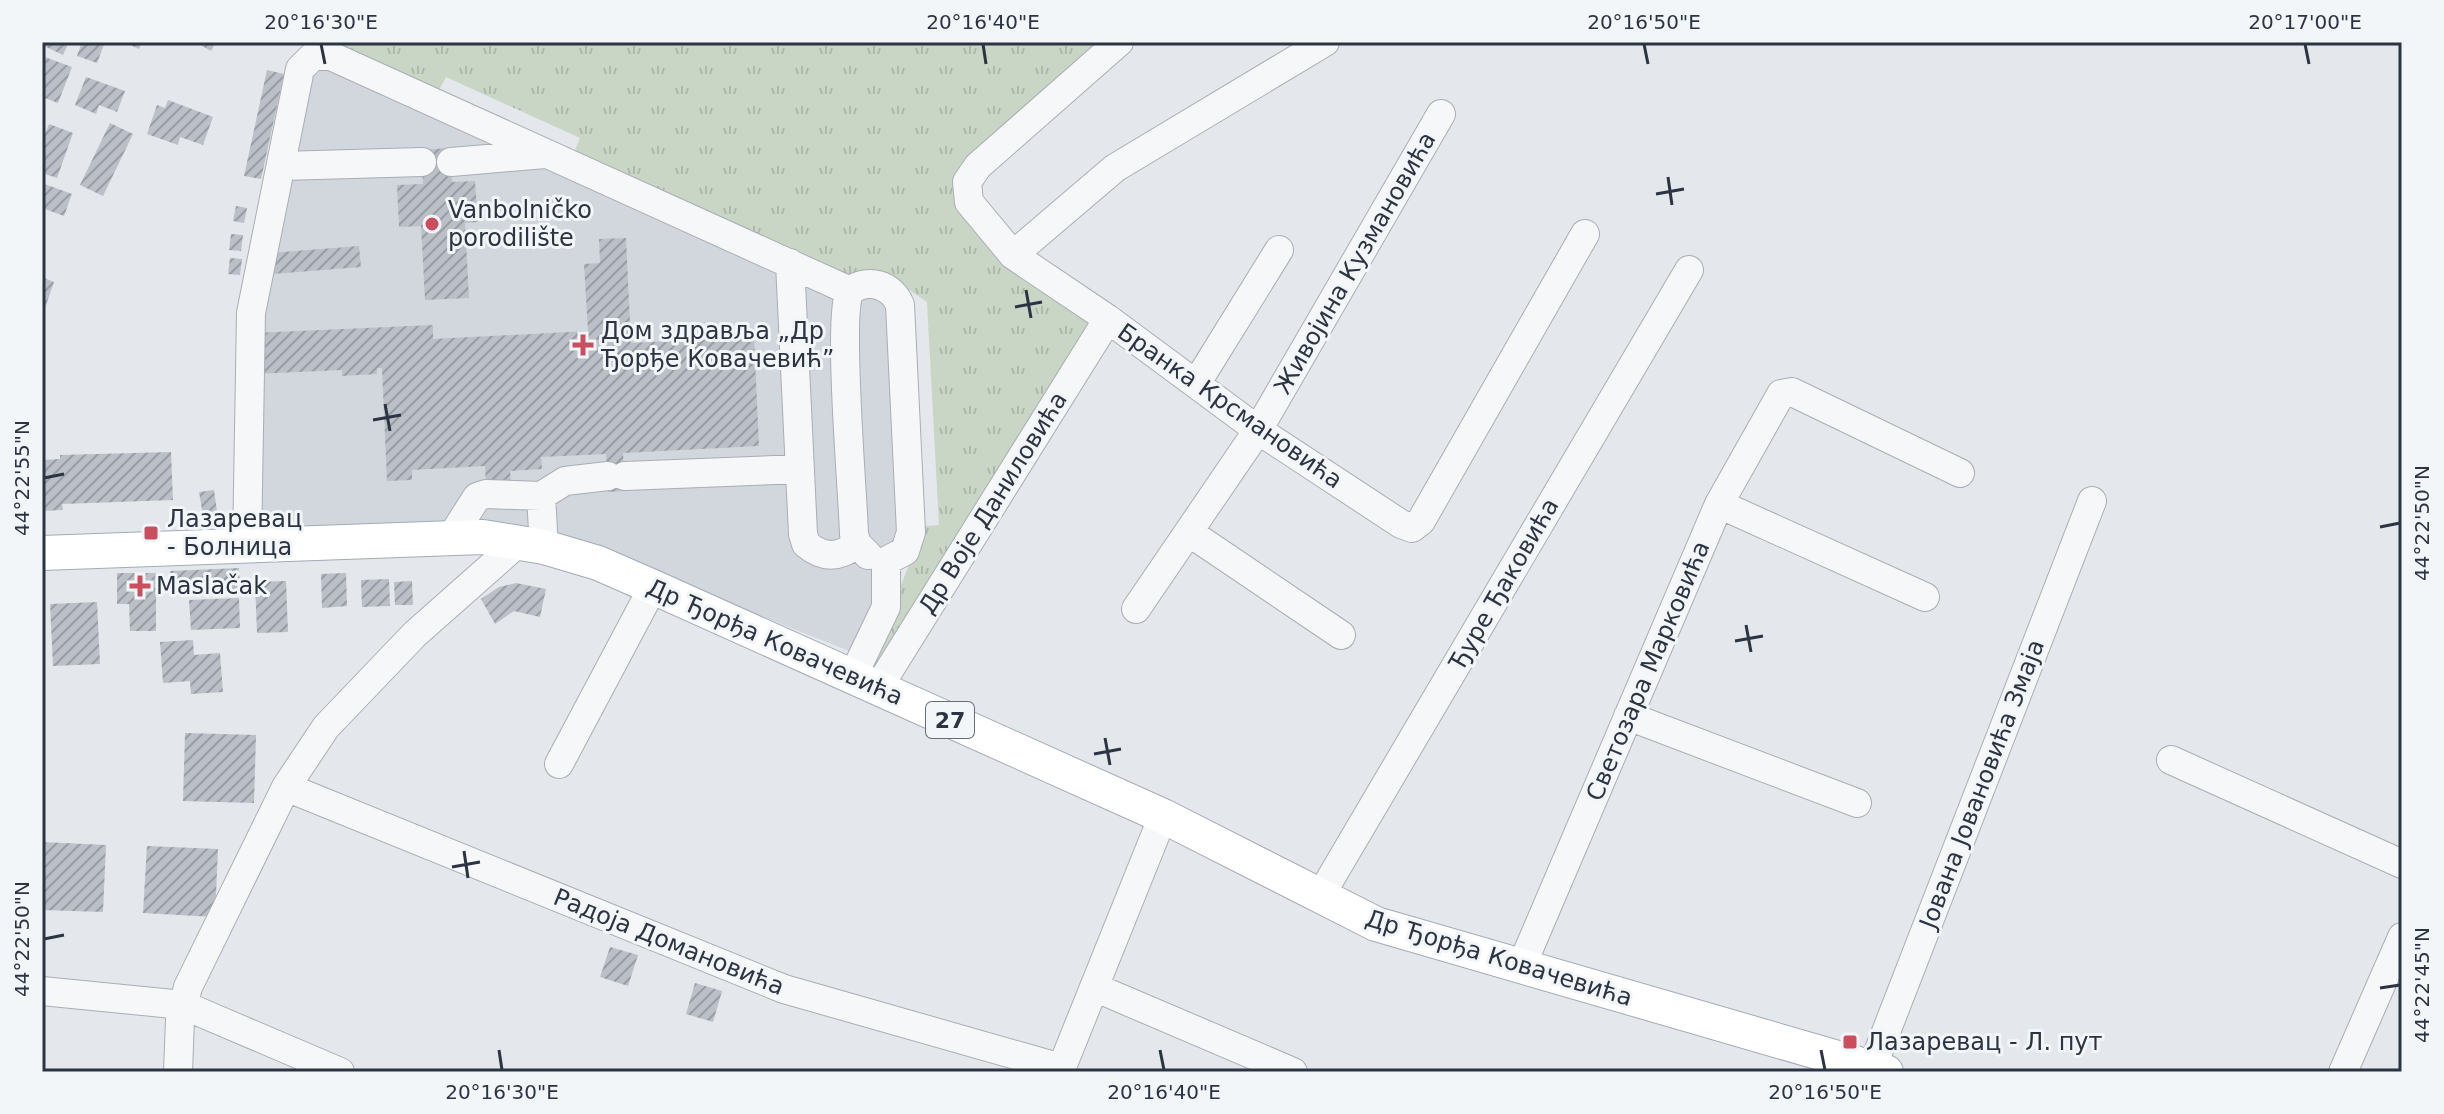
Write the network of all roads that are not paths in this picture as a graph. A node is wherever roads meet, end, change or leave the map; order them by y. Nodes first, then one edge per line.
1 (1119, 42) edge
2 (1325, 42) edge
3 (315, 49) edge
4 (1441, 114) dead end
5 (546, 153) junction
6 (422, 162) dead end
7 (451, 162) dead end
8 (281, 166) junction
9 (1585, 234) dead end
10 (1279, 250) dead end
11 (1013, 255) junction
12 (790, 263) junction
13 (1689, 270) dead end
14 (850, 291) junction
15 (1108, 319) junction
16 (1196, 384) junction
17 (1258, 430) junction
18 (800, 469) junction
19 (1960, 473) dead end
20 (541, 496) junction
21 (2092, 501) dead end
22 (1719, 504) junction
23 (1190, 533) junction
24 (452, 536) junction
25 (532, 544) junction
26 (857, 544) junction
27 (247, 546) junction
28 (42, 553) edge
29 (886, 561) junction
30 (653, 587) junction
31 (1925, 597) dead end
32 (1136, 609) dead end
33 (1341, 635) dead end
34 (866, 682) junction
35 (1628, 716) junction
36 (2171, 760) dead end
37 (559, 764) dead end
38 (286, 787) junction
39 (1857, 803) dead end
40 (1163, 816) junction
41 (2402, 864) edge
42 (1319, 898) junction
43 (2402, 937) edge
44 (1522, 965) junction
45 (1094, 987) junction
46 (42, 991) edge
47 (183, 1005) junction
48 (1830, 1064) edge
49 (1061, 1070) edge
50 (1879, 1070) edge
51 (178, 1072) edge
52 (340, 1072) edge
53 (1293, 1072) edge
54 (2343, 1072) edge

1 - 11 street, Бранка Крсмановића
2 - 11 street
3 - 5 street
3 - 8 street
4 - 17 street, Живојина Кузмановића
5 - 7 street
5 - 12 street
6 - 8 street
8 - 27 street
9 - 17 street, Бранка Крсмановића
10 - 16 street
11 - 15 street, Бранка Крсмановића
12 - 14 street
12 - 18 street
13 - 42 street, Ђуре Ђаковића
14 - 26 street
14 - 29 street
15 - 16 street, Бранка Крсмановића
15 - 34 street, Др Воје Даниловића
16 - 17 street, Бранка Крсмановића
17 - 23 street, Живојина Кузмановића
18 - 20 street
18 - 26 street
19 - 22 street, Светозара Марковића
20 - 24 street
20 - 25 street
21 - 50 street, Јована Јовановића Змаја
22 - 31 street
22 - 35 street, Светозара Марковића
23 - 32 street, Живојина Кузмановића
23 - 33 street
24 - 25 main road, Др Ђорђа Ковачевића / 27
24 - 27 main road, Др Ђорђа Ковачевића / 27
25 - 30 main road, Др Ђорђа Ковачевића / 27
25 - 38 street
26 - 29 street
27 - 28 main road, Др Ђорђа Ковачевића / 27
29 - 34 street
30 - 34 main road, Др Ђорђа Ковачевића / 27
30 - 37 street
34 - 40 main road, Др Ђорђа Ковачевића / 27
35 - 39 street
35 - 44 street, Светозара Марковића
36 - 41 street
38 - 47 street
38 - 49 street, Радоја Домановића
40 - 42 main road, Др Ђорђа Ковачевића / 27
40 - 45 street
42 - 44 main road, Др Ђорђа Ковачевића / 27
43 - 54 street
44 - 48 main road, Др Ђорђа Ковачевића / 27
45 - 49 street
45 - 53 street
46 - 47 street
47 - 51 street
47 - 52 street
48 - 50 main road, 27

